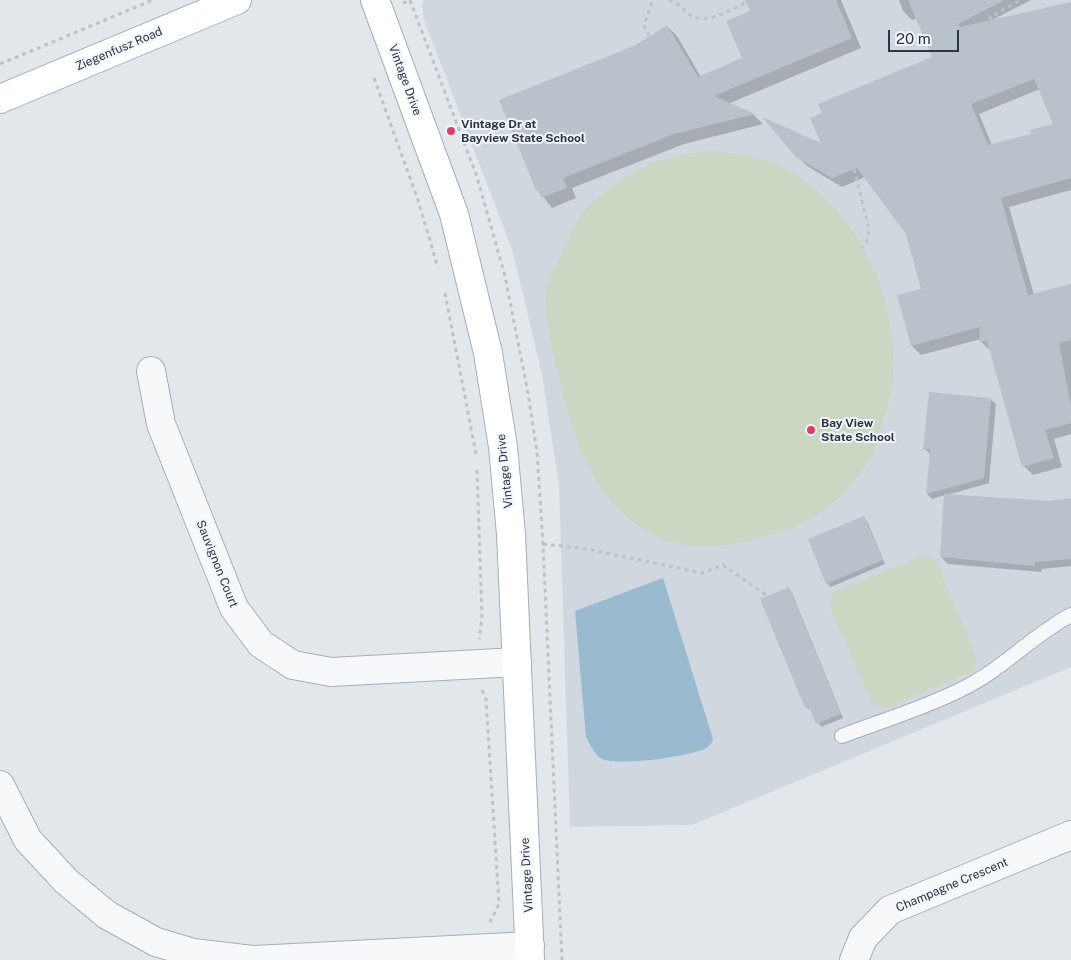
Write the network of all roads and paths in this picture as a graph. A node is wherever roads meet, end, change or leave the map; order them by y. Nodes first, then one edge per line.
1 (153, 0) edge
2 (238, 0) edge
3 (653, 0) edge
4 (669, 0) edge
5 (751, 0) edge
6 (1021, 0) edge
7 (410, 1) edge
8 (377, 5) edge
9 (995, 27) dead end
10 (649, 36) dead end
11 (0, 64) edge
12 (372, 71) dead end
13 (0, 99) edge
14 (854, 169) dead end
15 (862, 247) dead end
16 (441, 277) dead end
17 (443, 286) dead end
18 (151, 371) dead end
19 (477, 459) dead end
20 (477, 468) dead end
21 (543, 544) dead end
22 (773, 600) dead end
23 (1071, 615) edge
24 (517, 662) junction
25 (480, 664) junction
26 (842, 736) dead end
27 (0, 785) edge
28 (1071, 835) edge
29 (492, 948) junction
30 (152, 951) edge
31 (530, 953) edge
32 (253, 960) edge
33 (854, 960) edge

1 - 11 path
2 - 13 street, Ziegenfusz Road
3 - 10 path
4 - 5 path
6 - 9 path
7 - 8 path
8 - 24 street, Vintage Drive
12 - 16 path
14 - 15 path
17 - 19 path
18 - 25 street, Sauvignon Court
20 - 25 path
21 - 22 path
23 - 26 lane
24 - 25 street, Sauvignon Court
24 - 31 street, Vintage Drive
25 - 29 path
27 - 30 street
28 - 33 street, Champagne Crescent
29 - 31 street
29 - 32 street
30 - 32 street

